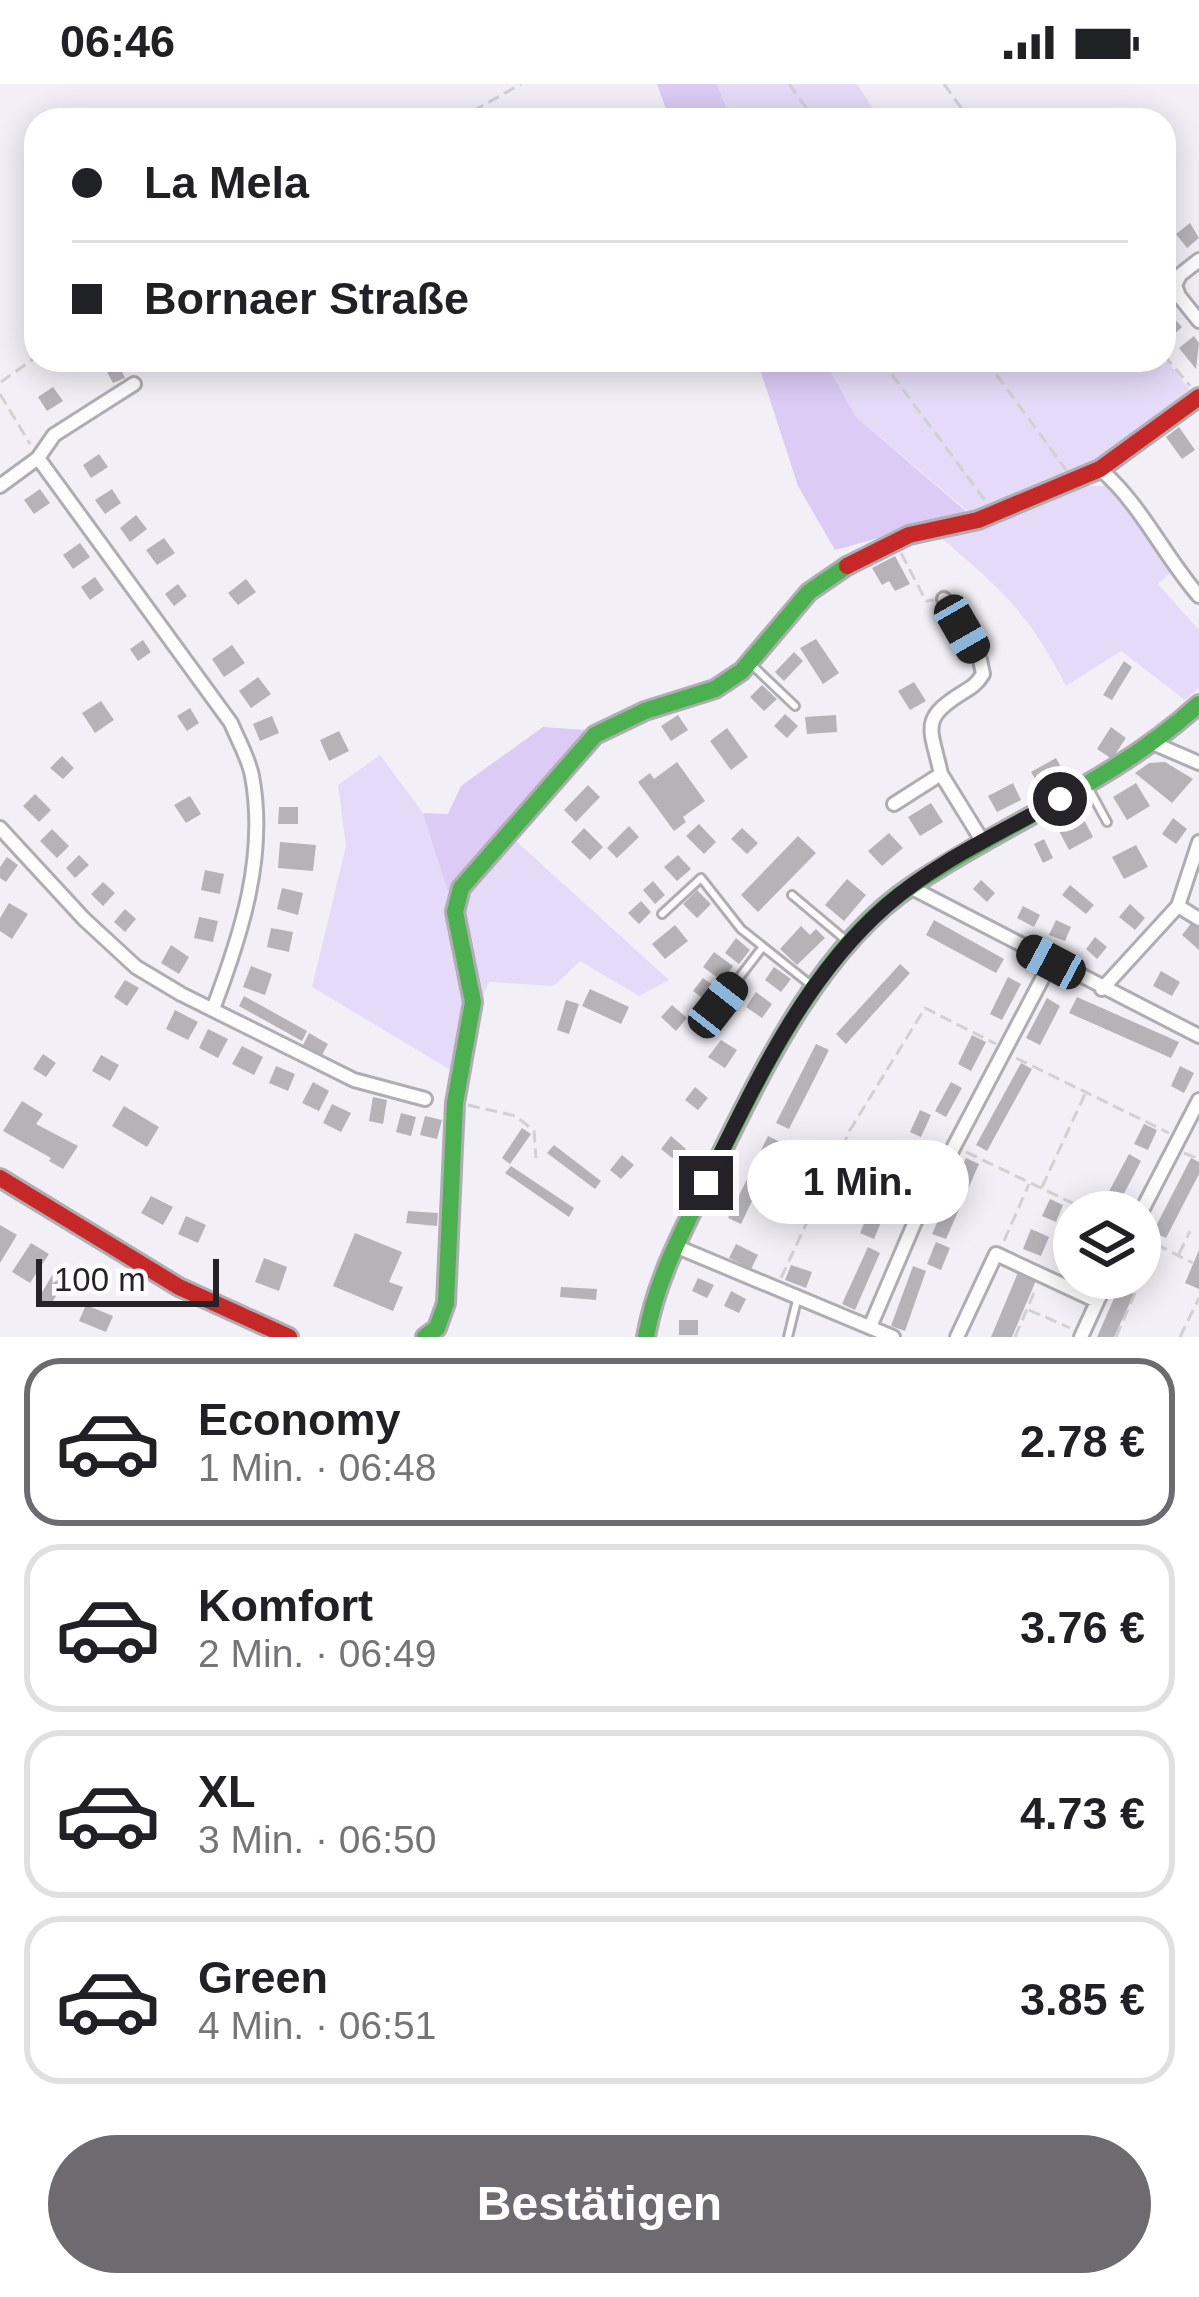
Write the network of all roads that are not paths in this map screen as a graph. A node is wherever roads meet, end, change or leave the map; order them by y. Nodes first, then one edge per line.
1 (1199, 260) edge
2 (1176, 283) edge
3 (1176, 288) edge
4 (1199, 321) edge
5 (134, 384) dead end
6 (1199, 397) edge
7 (38, 458) junction
8 (1100, 470) junction
9 (0, 486) edge
10 (1199, 596) edge
11 (944, 598) road end
12 (749, 662) junction
13 (1199, 704) edge
14 (794, 706) dead end
15 (1155, 744) junction
16 (1199, 763) edge
17 (941, 774) junction
18 (1086, 784) junction
19 (893, 804) dead end
20 (1107, 822) dead end
21 (0, 828) edge
22 (982, 842) junction
23 (1199, 842) edge
24 (910, 887) junction
25 (792, 895) dead end
26 (1178, 906) junction
27 (662, 914) dead end
28 (1199, 920) edge
29 (851, 944) junction
30 (762, 948) junction
31 (1051, 962) junction
32 (814, 987) junction
33 (1102, 989) junction
34 (718, 1005) dead end
35 (213, 1009) junction
36 (1199, 1036) edge
37 (425, 1099) dead end
38 (1199, 1100) edge
39 (0, 1178) edge
40 (1152, 1191) edge
41 (675, 1246) junction
42 (797, 1300) junction
43 (1097, 1300) joint
44 (871, 1327) junction
45 (1082, 1335) edge
46 (289, 1337) edge
47 (425, 1337) edge
48 (646, 1337) edge
49 (788, 1337) edge
50 (892, 1337) edge
51 (957, 1337) edge

1 - 2 street
3 - 4 street
5 - 7 street
6 - 8 street
7 - 9 street
7 - 35 street
8 - 10 street
8 - 12 street
11 - 17 street
12 - 14 lane
12 - 47 street
13 - 15 street
15 - 16 street
15 - 18 street
17 - 19 street
17 - 22 street
18 - 20 lane
18 - 22 street
21 - 35 street
22 - 24 street
23 - 26 street
24 - 29 street
24 - 31 street
25 - 29 lane
26 - 28 street
26 - 33 street
27 - 30 lane
29 - 32 street
30 - 32 lane
30 - 34 lane
31 - 33 street
31 - 44 street
32 - 41 street
33 - 36 street
35 - 37 street
38 - 40 street
39 - 46 street
41 - 42 street
41 - 48 street
42 - 44 street
42 - 49 lane
43 - 45 street
43 - 51 street
44 - 50 street

